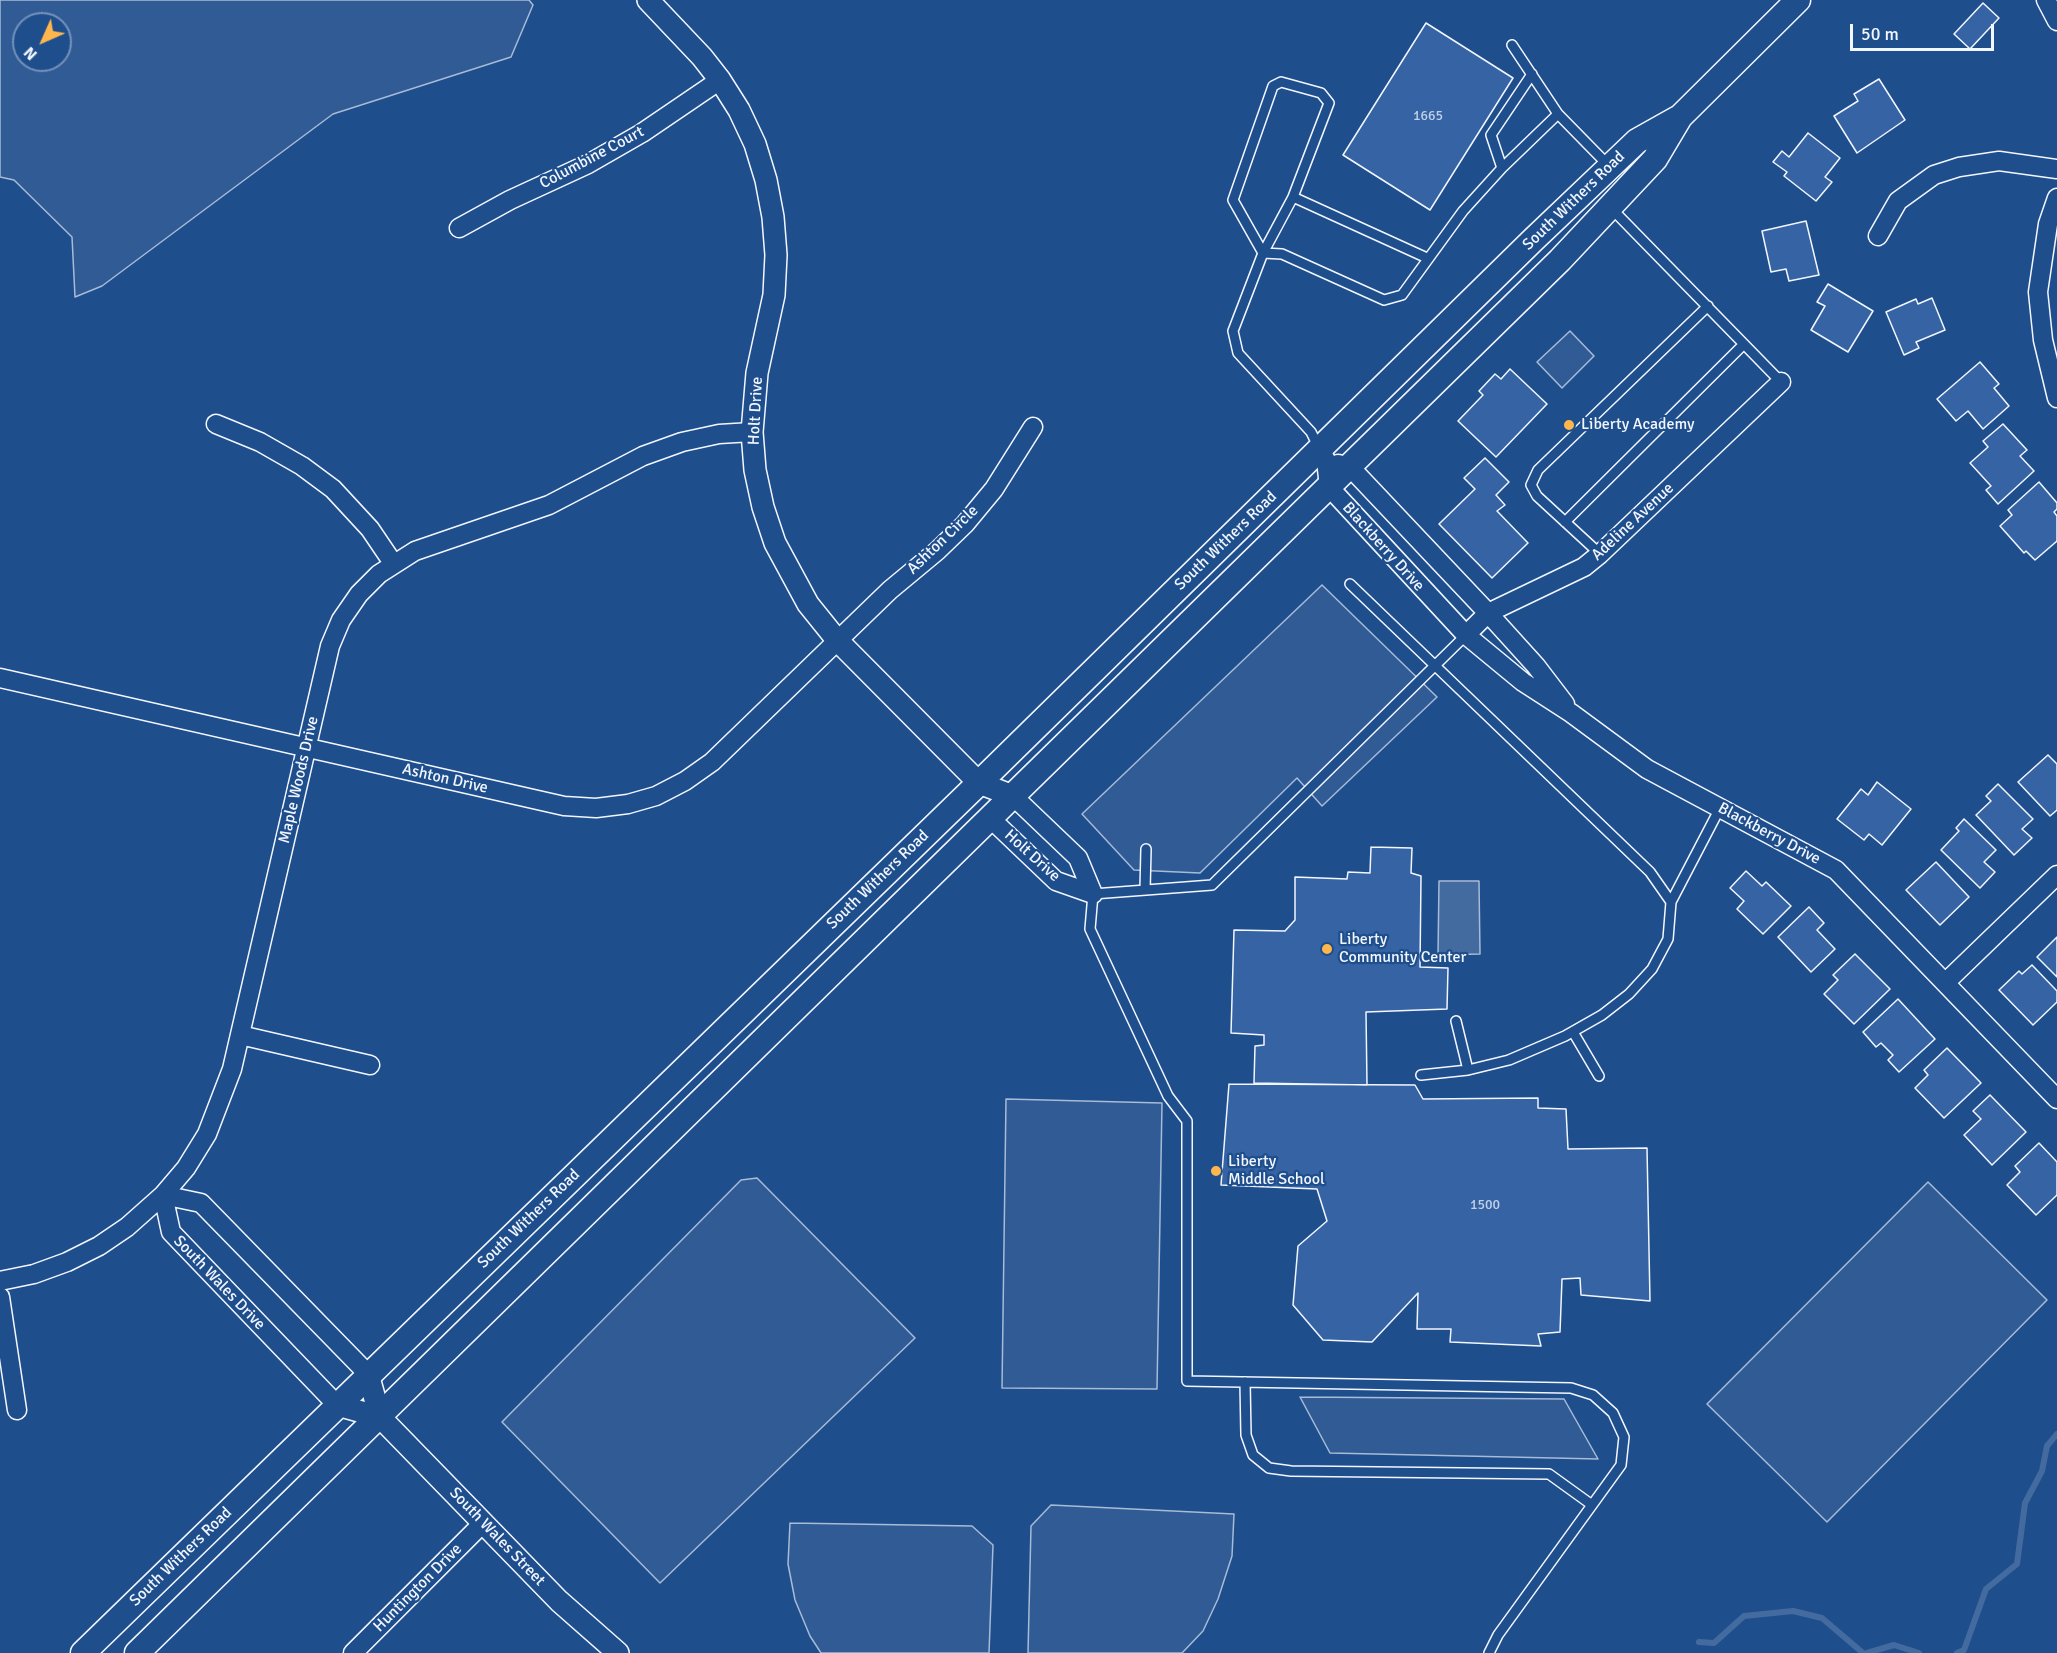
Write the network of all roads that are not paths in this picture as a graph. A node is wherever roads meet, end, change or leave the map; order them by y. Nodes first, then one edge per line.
1 (648, 0) edge
2 (1798, 0) edge
3 (2046, 0) edge
4 (2057, 21) edge
5 (1512, 45) dead end
6 (1532, 75) junction
7 (720, 80) junction
8 (1558, 114) junction
9 (1680, 117) junction
10 (1610, 167) junction
11 (1502, 168) junction
12 (2057, 169) edge
13 (1293, 197) junction
14 (2057, 198) edge
15 (1610, 207) junction
16 (459, 228) dead end
17 (1878, 236) dead end
18 (1263, 254) junction
19 (1426, 258) junction
20 (1708, 306) junction
21 (1744, 344) junction
22 (1781, 382) joint
23 (2057, 398) edge
24 (216, 424) dead end
25 (1033, 427) dead end
26 (752, 432) junction
27 (1323, 454) junction
28 (1350, 467) junction
29 (1329, 487) junction
30 (1565, 522) junction
31 (1600, 554) junction
32 (393, 563) junction
33 (1350, 584) dead end
34 (1488, 613) junction
35 (1466, 635) junction
36 (837, 640) junction
37 (1433, 664) junction
38 (0, 678) edge
39 (1571, 712) junction
40 (306, 748) junction
41 (979, 783) junction
42 (1013, 796) junction
43 (1720, 808) junction
44 (990, 818) junction
45 (1146, 849) dead end
46 (2057, 875) edge
47 (1145, 890) junction
48 (1092, 894) junction
49 (1671, 902) junction
50 (1945, 983) junction
51 (1456, 1021) dead end
52 (1572, 1032) junction
53 (240, 1035) junction
54 (370, 1065) dead end
55 (1468, 1070) junction
56 (1421, 1075) dead end
57 (1599, 1076) dead end
58 (2057, 1099) edge
59 (163, 1195) junction
60 (0, 1281) edge
61 (0, 1297) edge
62 (368, 1374) junction
63 (1245, 1382) junction
64 (337, 1405) junction
65 (17, 1410) dead end
66 (380, 1417) junction
67 (1592, 1505) junction
68 (483, 1523) junction
69 (83, 1653) edge
70 (137, 1653) edge
71 (353, 1653) edge
72 (618, 1653) edge
73 (1489, 1653) edge

1 - 7 street, Holt Drive
2 - 9 main road, South Withers Road
3 - 4 street
5 - 6 lane
6 - 8 lane
6 - 11 lane
7 - 16 street, Columbine Court
7 - 26 street, Holt Drive
8 - 10 lane
8 - 11 lane
9 - 10 main road, South Withers Road
9 - 15 main road, South Withers Road
10 - 27 main road, South Withers Road
11 - 19 lane
12 - 17 street
13 - 18 lane
13 - 18 lane
13 - 19 lane
14 - 23 street
15 - 20 lane
15 - 28 main road, South Withers Road
18 - 19 lane
18 - 27 lane
20 - 21 lane
20 - 30 lane
21 - 22 lane
21 - 30 lane
22 - 31 street, Adeline Avenue
24 - 32 street
25 - 36 street, Ashton Circle
26 - 32 street, Maple Woods Drive
26 - 36 street, Holt Drive
27 - 28 street
27 - 29 street, Blackberry Drive
27 - 41 main road, South Withers Road
28 - 29 main road, South Withers Road
28 - 34 street, Blackberry Drive
29 - 35 street, Blackberry Drive
29 - 42 main road, South Withers Road
30 - 31 lane
31 - 34 street, Adeline Avenue
32 - 40 street, Maple Woods Drive
33 - 37 lane
34 - 35 street, Adeline Avenue
34 - 39 street, Blackberry Drive
35 - 37 lane
35 - 39 street, Blackberry Drive
36 - 40 street, Ashton Drive
36 - 41 street, Holt Drive
37 - 47 lane
37 - 49 lane
38 - 40 street, Ashton Drive
39 - 43 street, Blackberry Drive
40 - 53 street, Maple Woods Drive
41 - 42 street, Holt Drive
41 - 44 street, Holt Drive
41 - 62 main road, South Withers Road
42 - 44 main road, South Withers Road
42 - 48 street, Holt Drive
43 - 49 lane
43 - 50 street, Blackberry Drive
44 - 48 street, Holt Drive
44 - 66 main road, South Withers Road
45 - 47 lane
46 - 50 street
47 - 48 lane
48 - 63 lane
49 - 52 lane
50 - 58 street, Blackberry Drive
51 - 55 lane
52 - 55 lane
52 - 57 lane
53 - 54 street
53 - 59 street, Maple Woods Drive
55 - 56 lane
59 - 60 street, Maple Woods Drive
59 - 62 street
59 - 64 street, South Wales Drive
61 - 65 street
62 - 64 main road, South Withers Road
62 - 66 street, South Wales Street
63 - 67 lane
63 - 67 lane
64 - 66 street
64 - 69 main road, South Withers Road
66 - 68 street, South Wales Street
66 - 70 main road, South Withers Road
67 - 73 lane
68 - 71 street, Huntington Drive
68 - 72 street, South Wales Street

